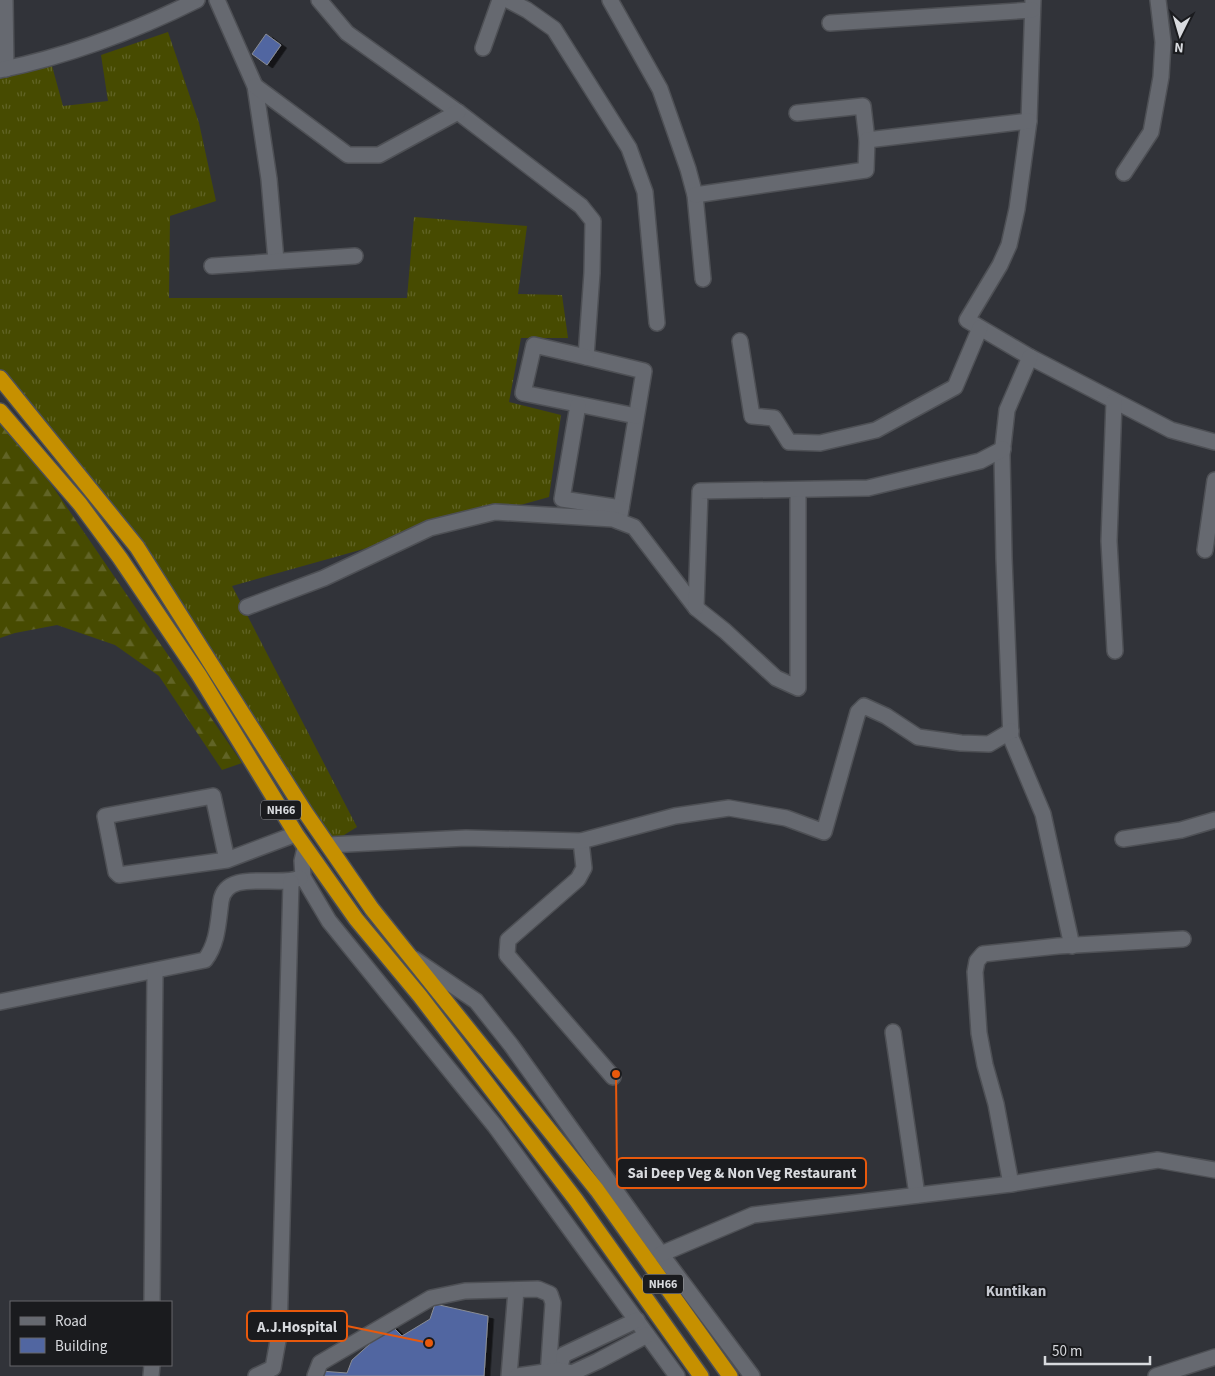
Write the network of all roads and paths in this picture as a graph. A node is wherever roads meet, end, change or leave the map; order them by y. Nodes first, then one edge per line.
1 (5, 0) edge
2 (197, 0) edge
3 (217, 0) edge
4 (319, 0) edge
5 (500, 0) edge
6 (508, 0) edge
7 (610, 0) edge
8 (1158, 0) edge
9 (1032, 5) edge
10 (830, 23) dead end
11 (484, 48) dead end
12 (3, 69) edge
13 (255, 86) junction
14 (458, 112) junction
15 (797, 114) dead end
16 (1029, 121) junction
17 (867, 140) junction
18 (1124, 173) dead end
19 (695, 195) junction
20 (355, 256) dead end
21 (276, 261) junction
22 (212, 266) dead end
23 (703, 279) dead end
24 (657, 323) dead end
25 (980, 328) junction
26 (740, 341) dead end
27 (586, 357) junction
28 (1030, 357) junction
29 (0, 378) edge
30 (1114, 401) junction
31 (578, 405) junction
32 (0, 411) edge
33 (636, 416) junction
34 (1215, 442) edge
35 (1003, 449) junction
36 (1215, 480) edge
37 (798, 491) junction
38 (620, 515) junction
39 (1205, 550) dead end
40 (247, 607) dead end
41 (696, 608) junction
42 (1114, 651) dead end
43 (1011, 731) junction
44 (1215, 820) edge
45 (296, 834) junction
46 (1123, 838) dead end
47 (581, 841) junction
48 (328, 845) junction
49 (305, 848) junction
50 (227, 860) junction
51 (297, 880) junction
52 (1183, 939) dead end
53 (1072, 946) junction
54 (410, 957) junction
55 (155, 972) junction
56 (0, 1002) edge
57 (893, 1032) dead end
58 (613, 1077) dead end
59 (1215, 1170) edge
60 (1011, 1184) junction
61 (917, 1195) junction
62 (661, 1254) junction
63 (516, 1290) junction
64 (152, 1301) edge
65 (637, 1320) junction
66 (648, 1334) junction
67 (1215, 1357) edge
68 (552, 1373) edge
69 (256, 1376) edge
70 (315, 1376) edge
71 (509, 1376) edge
72 (517, 1376) edge
73 (677, 1376) edge
74 (702, 1376) edge
75 (730, 1376) edge
76 (752, 1376) edge
77 (1156, 1376) edge

1 - 12 street
2 - 12 street
3 - 13 street
4 - 14 street
5 - 11 street
6 - 24 street
7 - 19 street
8 - 18 street
9 - 10 street
9 - 16 street
13 - 14 street
13 - 21 street
14 - 27 street
15 - 17 street
16 - 17 street
16 - 25 street
17 - 19 street
19 - 23 street
20 - 21 street
21 - 22 street
25 - 26 street
25 - 28 street
27 - 31 street
27 - 33 street
28 - 30 street
28 - 35 street
29 - 48 highway, NH66
30 - 34 street
30 - 42 street
31 - 33 street
31 - 38 street
32 - 45 highway, NH66
33 - 38 street
35 - 37 street
35 - 43 street
36 - 39 street
37 - 41 street
37 - 41 street
38 - 40 street
38 - 41 street
43 - 47 street
43 - 53 street
44 - 46 street
45 - 49 highway, NH66
45 - 50 street
47 - 48 street
47 - 58 street
48 - 54 highway, NH66
49 - 51 street
49 - 74 highway, NH66
50 - 50 street
51 - 55 street
51 - 65 street
51 - 69 street
52 - 53 street
53 - 60 street
54 - 62 street
54 - 75 highway, NH66
55 - 56 street
55 - 64 street
57 - 61 street
59 - 60 street
60 - 61 street
61 - 62 street
62 - 76 street
63 - 68 street
63 - 70 street
63 - 71 street
65 - 66 street
65 - 68 street
66 - 68 street
66 - 73 street
67 - 77 street
68 - 72 street

